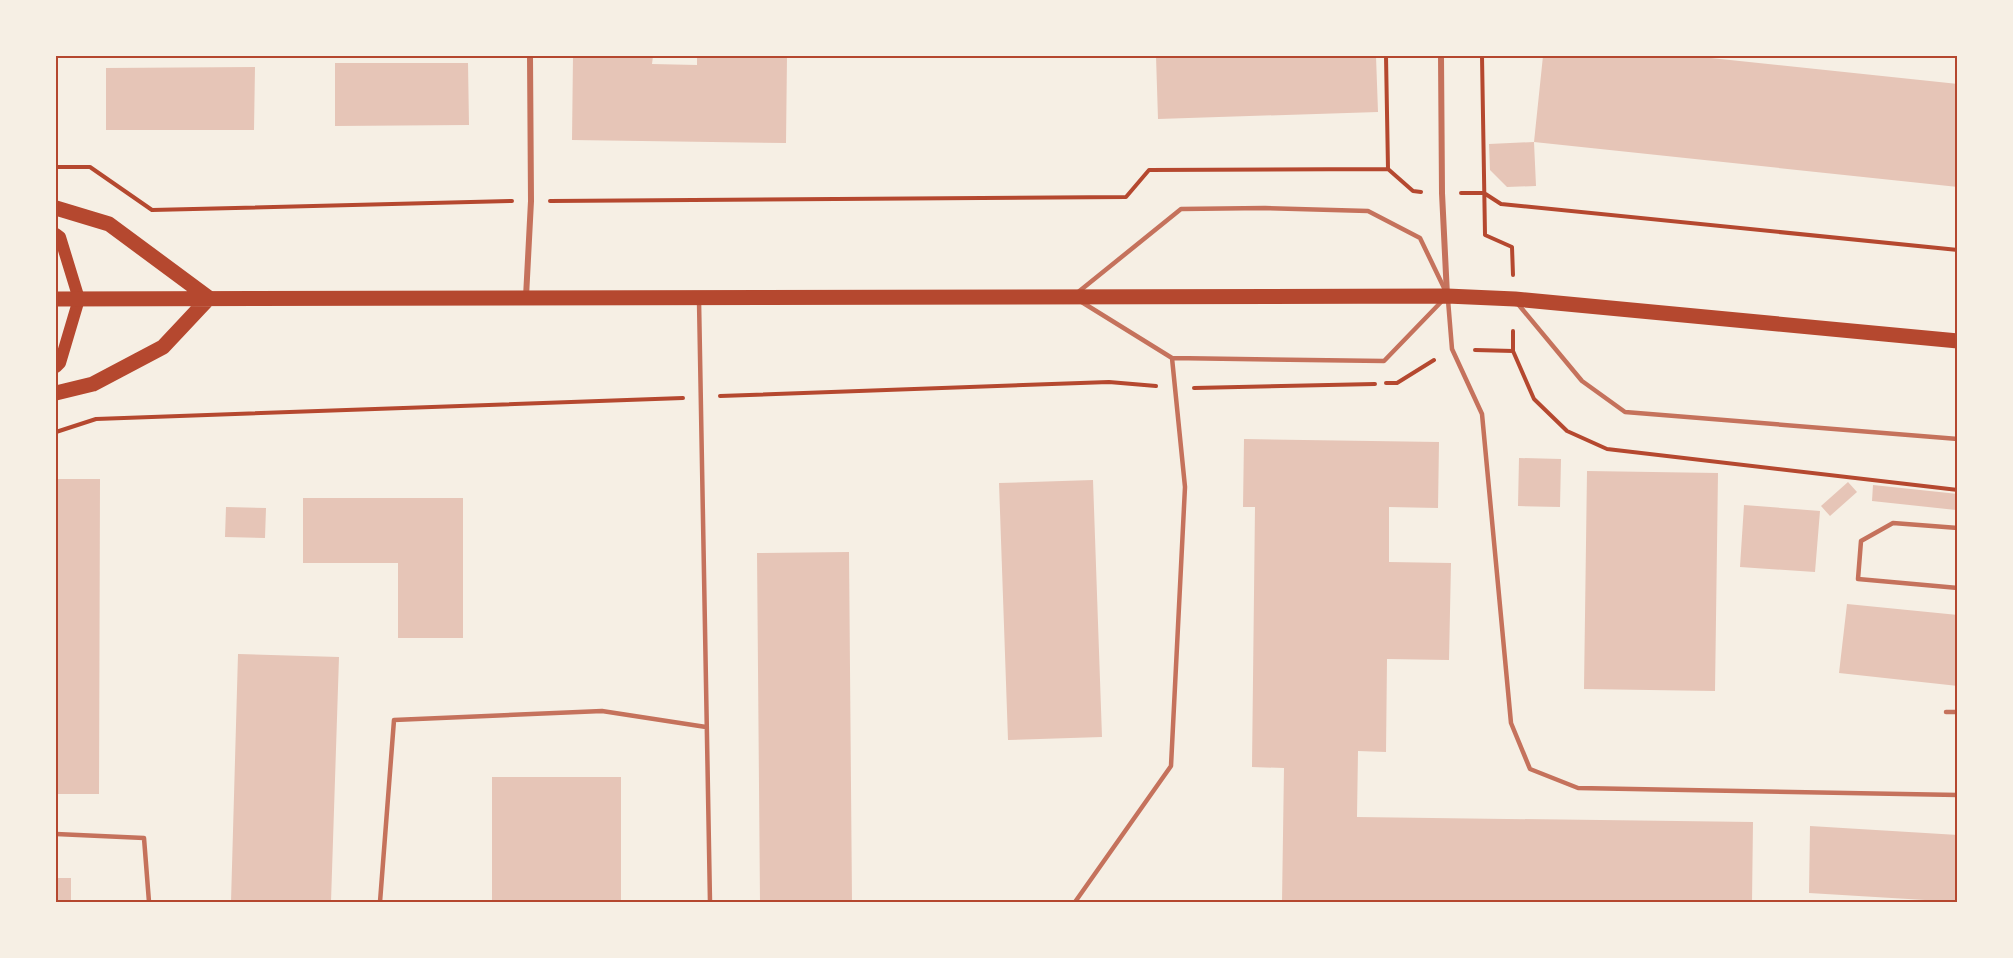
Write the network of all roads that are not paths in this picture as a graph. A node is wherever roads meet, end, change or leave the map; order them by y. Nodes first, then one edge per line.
1 (530, 56) edge
2 (1441, 56) edge
3 (56, 208) edge
4 (56, 234) edge
5 (1447, 296) junction
6 (699, 297) junction
7 (1073, 297) junction
8 (79, 298) junction
9 (209, 298) junction
10 (526, 298) junction
11 (56, 299) edge
12 (1515, 299) junction
13 (1958, 341) edge
14 (1172, 358) junction
15 (56, 367) edge
16 (56, 393) edge
17 (1958, 439) edge
18 (1958, 528) edge
19 (1958, 588) edge
20 (1946, 712) dead end
21 (1958, 712) edge
22 (706, 727) junction
23 (1958, 795) edge
24 (56, 834) edge
25 (149, 903) edge
26 (380, 903) edge
27 (710, 903) edge
28 (1075, 903) edge

1 - 10 street
2 - 5 street
3 - 9 main road
4 - 8 main road
5 - 7 main road
5 - 7 lane
5 - 12 main road
5 - 14 lane
5 - 23 lane
6 - 7 main road
6 - 10 main road
6 - 22 lane
7 - 14 lane
8 - 9 main road
8 - 11 main road
8 - 15 main road
9 - 10 main road
9 - 16 main road
12 - 13 main road
12 - 17 lane
14 - 28 lane
18 - 19 lane
20 - 21 lane
22 - 26 lane
22 - 27 lane
24 - 25 lane

